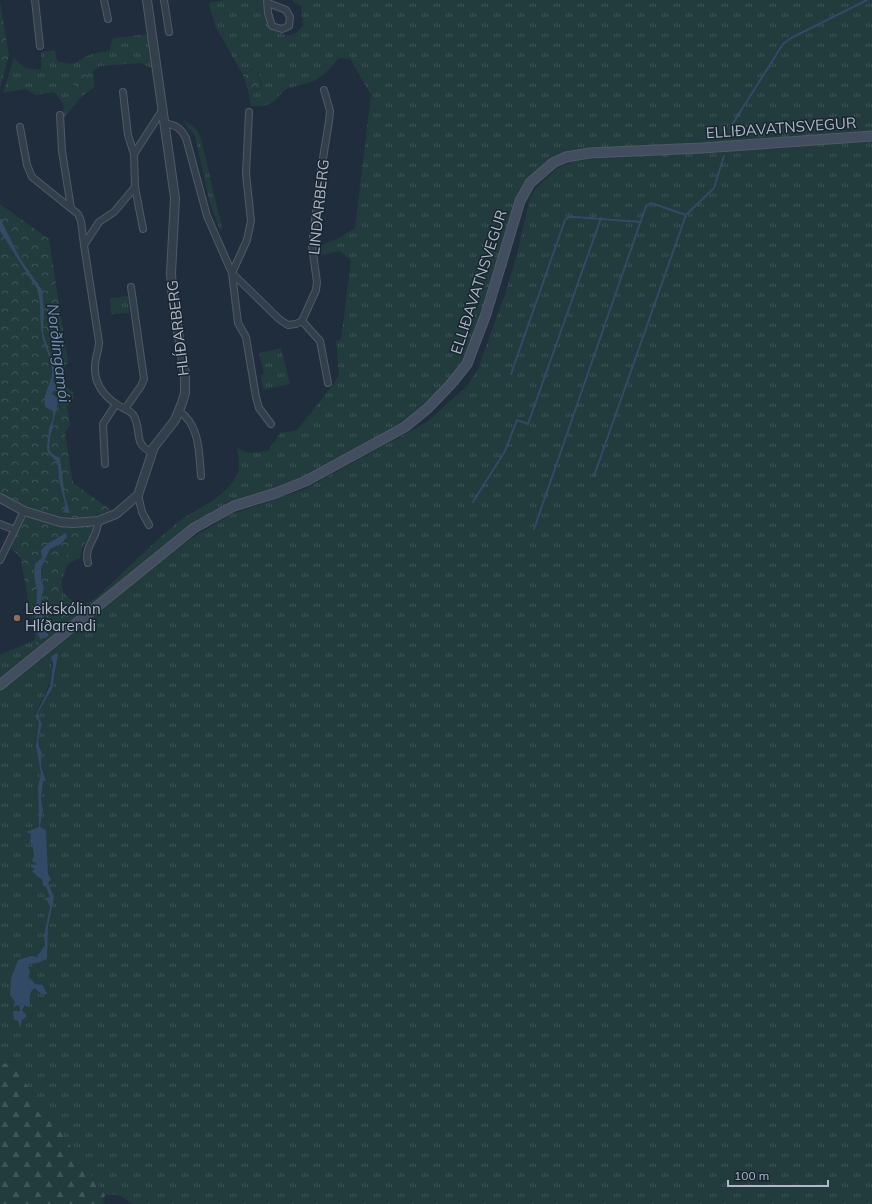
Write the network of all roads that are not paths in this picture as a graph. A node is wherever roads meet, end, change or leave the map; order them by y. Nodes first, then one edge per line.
1 (35, 0) edge
2 (104, 0) edge
3 (147, 0) edge
4 (164, 0) edge
5 (268, 1) edge
6 (108, 19) dead end
7 (169, 32) dead end
8 (40, 46) dead end
9 (324, 90) dead end
10 (123, 92) dead end
11 (163, 110) junction
12 (249, 112) dead end
13 (60, 115) dead end
14 (166, 124) junction
15 (20, 128) dead end
16 (872, 136) edge
17 (134, 154) junction
18 (135, 188) junction
19 (71, 208) junction
20 (142, 229) dead end
21 (84, 245) junction
22 (232, 273) junction
23 (131, 287) dead end
24 (302, 321) junction
25 (328, 383) dead end
26 (116, 404) junction
27 (125, 409) junction
28 (179, 411) junction
29 (271, 424) dead end
30 (152, 452) junction
31 (104, 464) dead end
32 (201, 476) dead end
33 (138, 495) junction
34 (0, 498) edge
35 (24, 511) junction
36 (98, 521) junction
37 (0, 524) edge
38 (149, 525) dead end
39 (15, 530) junction
40 (0, 559) edge
41 (88, 563) dead end
42 (0, 685) edge

1 - 8 street
2 - 6 street
3 - 11 street, HLÍÐARBERG
4 - 7 street
5 - 5 street
9 - 24 street, LINDARBERG
10 - 17 street
11 - 14 street, HLÍÐARBERG
11 - 17 street
12 - 22 street
13 - 19 street
14 - 22 street
14 - 28 street, HLÍÐARBERG
15 - 19 street
16 - 42 main road, ELLIÐAVATNSVEGUR
17 - 18 street
18 - 20 street
18 - 21 street
19 - 21 street
21 - 26 street
22 - 24 street
22 - 29 street
23 - 27 street
24 - 25 street
26 - 27 street
26 - 31 street
27 - 30 street
28 - 30 street, HLÍÐARBERG
28 - 32 street
30 - 33 street, HLÍÐARBERG
33 - 36 street
33 - 38 street
34 - 35 street
35 - 36 street
35 - 39 street
36 - 41 street
37 - 39 street
39 - 40 street

